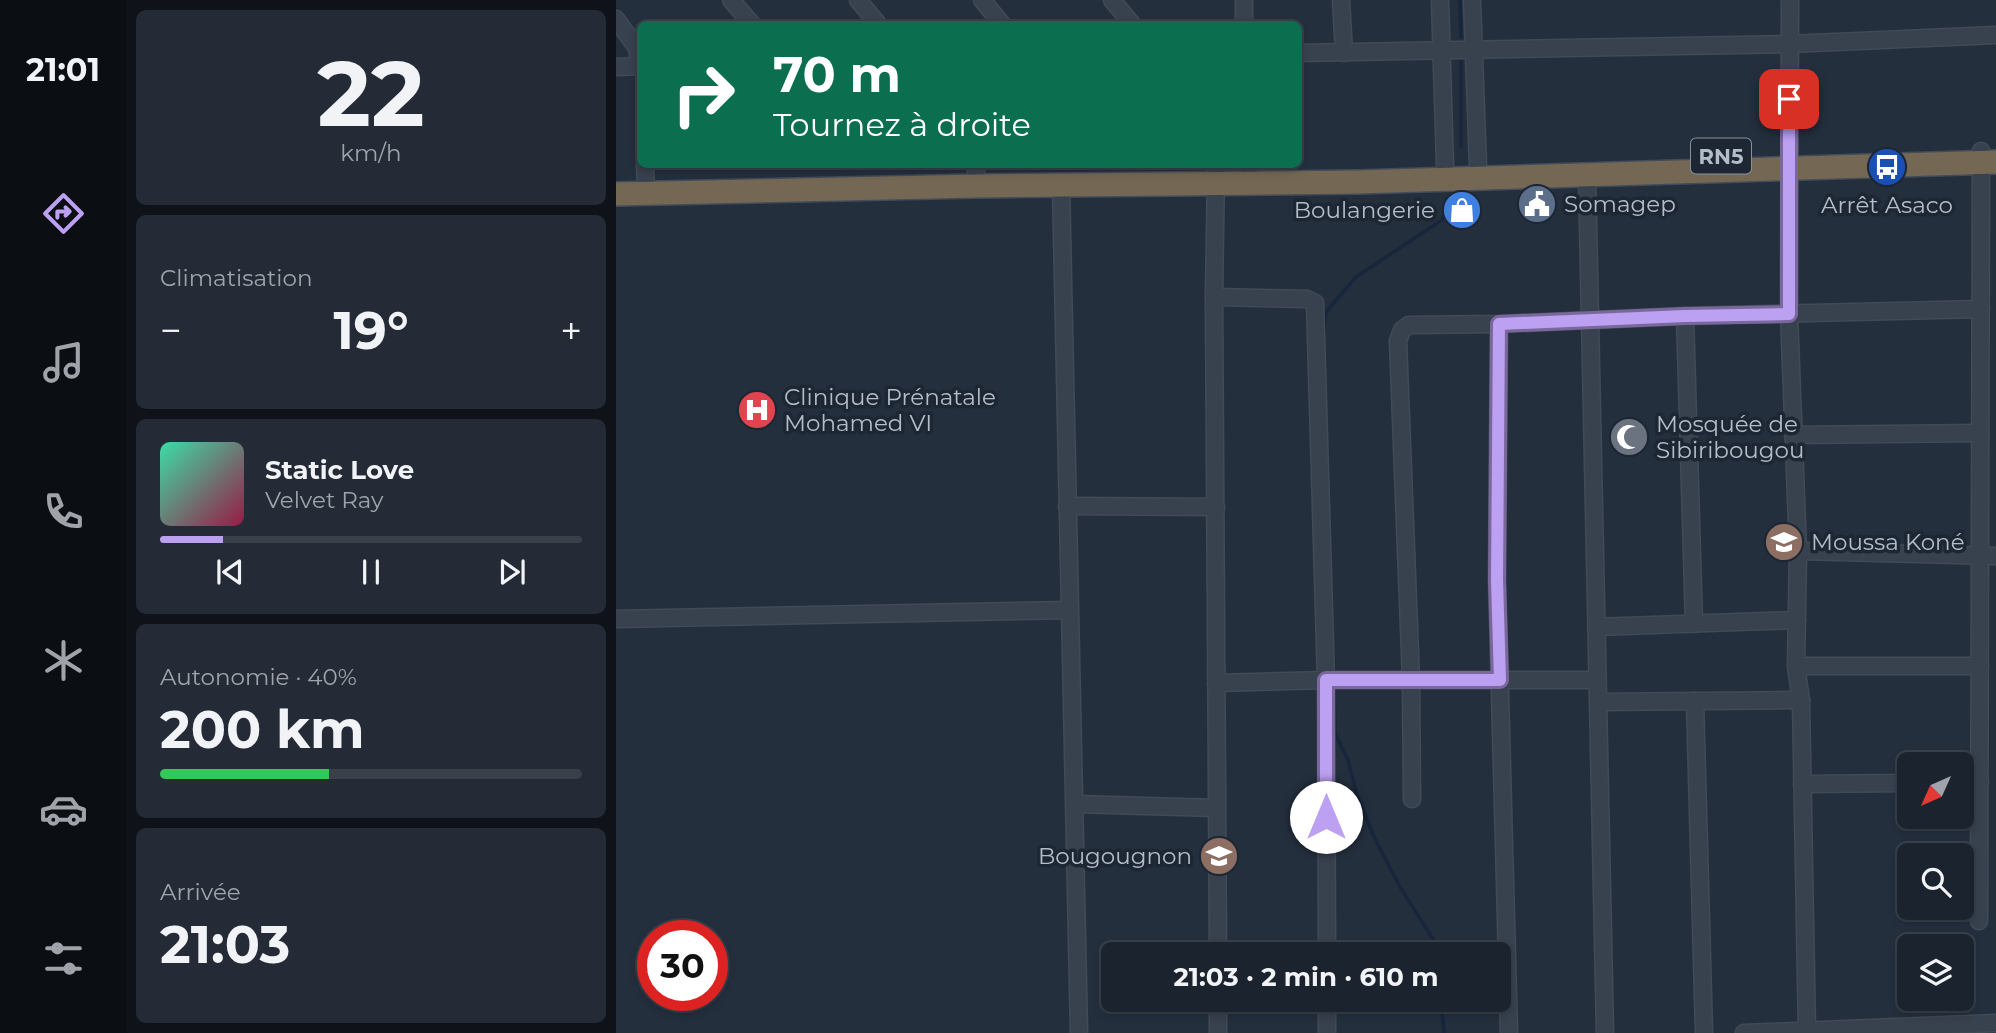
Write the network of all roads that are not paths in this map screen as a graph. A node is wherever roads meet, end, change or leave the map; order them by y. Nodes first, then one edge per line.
1 (731, 0) edge
2 (858, 0) edge
3 (982, 0) edge
4 (1112, 0) edge
5 (1341, 0) edge
6 (1440, 0) edge
7 (1472, 0) edge
8 (1790, 0) edge
9 (1243, 1) edge
10 (616, 19) edge
11 (749, 21) edge
12 (876, 21) edge
13 (1000, 21) edge
14 (1130, 21) edge
15 (1244, 21) edge
16 (1996, 35) edge
17 (1790, 44) junction
18 (637, 48) edge
19 (1474, 50) junction
20 (1442, 51) junction
21 (1344, 53) junction
22 (1302, 54) edge
23 (637, 65) edge
24 (616, 66) edge
25 (1988, 156) edge
26 (1788, 161) junction
27 (1446, 166) junction
28 (1478, 166) junction
29 (976, 169) edge
30 (1249, 172) edge
31 (1587, 174) junction
32 (1216, 177) junction
33 (646, 179) edge
34 (616, 180) edge
35 (1061, 185) junction
36 (616, 194) edge
37 (1214, 297) junction
38 (1981, 309) junction
39 (1789, 314) junction
40 (1685, 316) junction
41 (1591, 319) junction
42 (1499, 324) junction
43 (1988, 370) edge
44 (1980, 433) junction
45 (1793, 435) junction
46 (1068, 506) junction
47 (1216, 507) junction
48 (1798, 551) junction
49 (1988, 556) edge
50 (1069, 610) junction
51 (616, 618) edge
52 (1797, 620) junction
53 (1693, 624) junction
54 (1596, 627) junction
55 (1796, 666) junction
56 (1980, 666) junction
57 (1326, 680) junction
58 (1410, 680) junction
59 (1500, 680) junction
60 (1597, 680) junction
61 (1216, 683) junction
62 (1801, 700) junction
63 (1695, 701) junction
64 (1598, 702) junction
65 (1988, 736) edge
66 (1974, 782) edge
67 (1980, 782) junction
68 (1897, 783) edge
69 (1802, 784) junction
70 (1412, 799) dead end
71 (1075, 804) junction
72 (1217, 808) junction
73 (1979, 921) dead end
74 (1218, 942) edge
75 (1327, 942) edge
76 (1218, 1012) edge
77 (1327, 1012) edge
78 (1996, 1023) edge
79 (1807, 1032) edge
80 (1079, 1033) edge
81 (1218, 1033) edge
82 (1327, 1033) edge
83 (1510, 1033) edge
84 (1605, 1033) edge
85 (1704, 1033) edge
86 (1744, 1033) edge

1 - 11 street
2 - 12 street
3 - 13 street
4 - 14 street
5 - 21 street
6 - 20 street
7 - 19 street
8 - 17 street
9 - 15 street
10 - 18 street
16 - 17 street
17 - 19 street
17 - 26 street
19 - 20 street
19 - 28 street
20 - 21 street
20 - 27 street
21 - 22 street
23 - 24 street
25 - 26 highway, RN5
25 - 38 street
26 - 28 highway, RN5
26 - 31 highway, RN5
26 - 39 street
27 - 28 highway, RN5
27 - 30 highway, RN5
29 - 32 highway, RN5
29 - 33 highway, RN5
30 - 31 highway, RN5
30 - 32 highway, RN5
31 - 41 street
32 - 35 highway, RN5
32 - 37 street
33 - 34 highway, RN5
33 - 35 highway, RN5
33 - 36 highway, RN5
35 - 46 street
37 - 47 street
37 - 57 street
38 - 39 street
38 - 43 street
39 - 40 street
39 - 45 street
40 - 41 street
40 - 53 street
41 - 42 street
41 - 54 street
42 - 58 street
42 - 59 street
43 - 44 street
44 - 45 street
44 - 49 street
45 - 48 street
46 - 47 street
46 - 50 street
47 - 61 street
48 - 49 street
48 - 52 street
49 - 56 street
50 - 51 street
50 - 71 street
52 - 53 street
52 - 55 street
53 - 54 street
54 - 60 street
55 - 56 street
55 - 62 street
56 - 65 street
57 - 58 street
57 - 61 street
57 - 75 street
58 - 59 street
58 - 70 street
59 - 60 street
59 - 83 street
60 - 64 street
61 - 72 street
62 - 63 street
62 - 69 street
63 - 64 street
63 - 85 street
64 - 84 street
65 - 67 street
66 - 67 street
67 - 73 street
68 - 69 street
69 - 79 street
71 - 72 street
71 - 80 street
72 - 74 street
76 - 81 street
77 - 82 street
78 - 79 street
79 - 86 street

